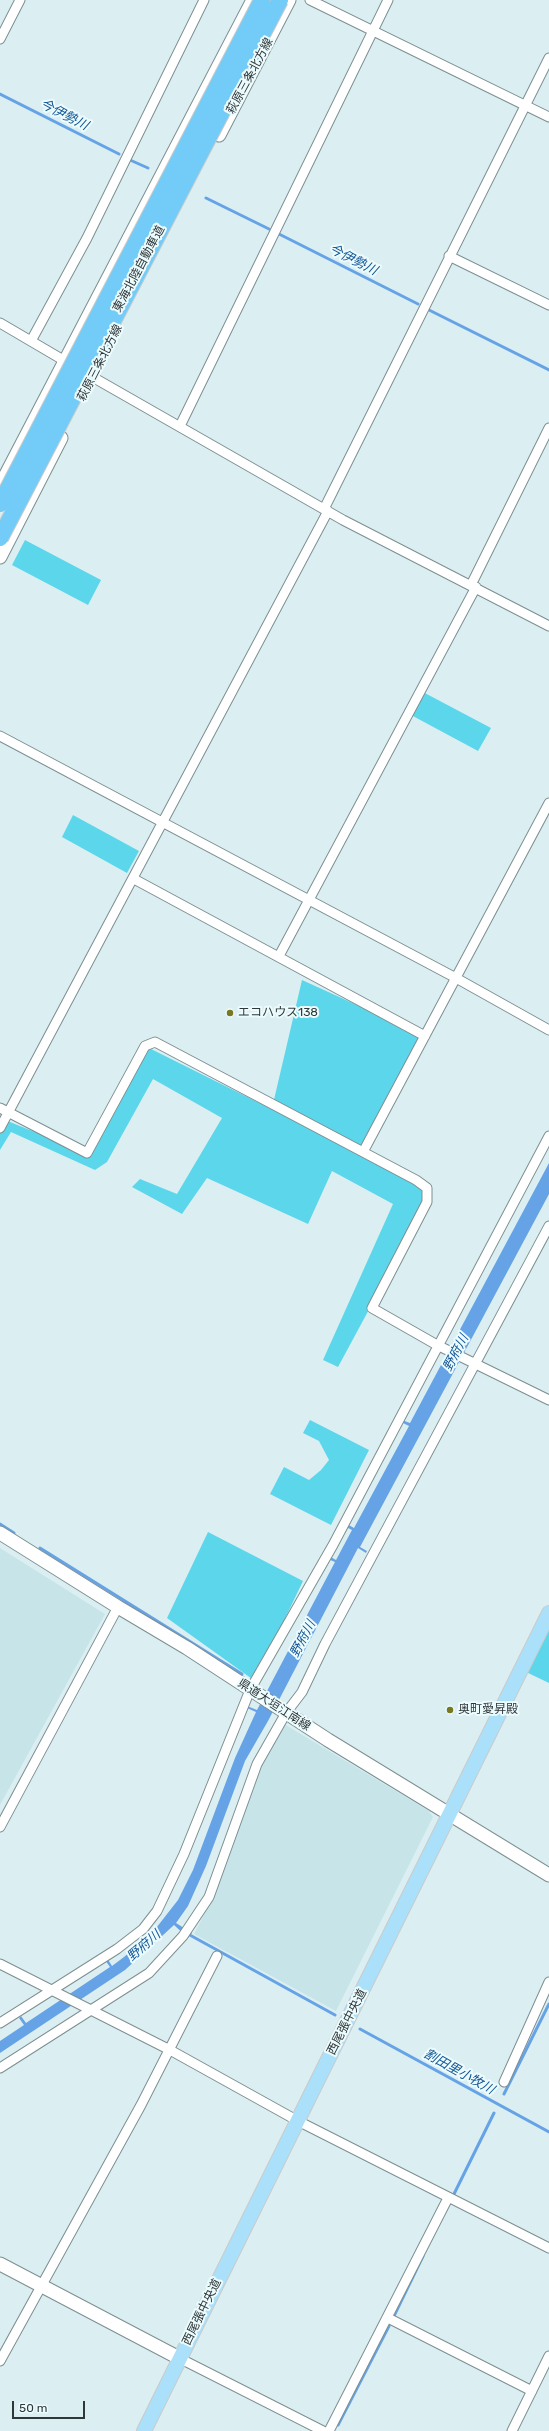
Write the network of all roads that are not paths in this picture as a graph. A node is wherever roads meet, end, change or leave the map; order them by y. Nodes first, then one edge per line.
1 (20, 0) edge
2 (204, 0) edge
3 (253, 0) edge
4 (262, 0) edge
5 (280, 0) edge
6 (289, 0) edge
7 (310, 0) edge
8 (388, 0) edge
9 (372, 32) junction
10 (0, 40) edge
11 (549, 58) edge
12 (526, 105) junction
13 (549, 117) edge
14 (449, 256) junction
15 (549, 305) edge
16 (0, 323) edge
17 (31, 341) junction
18 (64, 361) junction
19 (92, 377) junction
20 (180, 426) junction
21 (549, 428) edge
22 (0, 486) edge
23 (0, 504) edge
24 (326, 510) junction
25 (0, 538) edge
26 (0, 557) edge
27 (473, 586) junction
28 (549, 626) edge
29 (0, 736) edge
30 (549, 803) edge
31 (163, 823) junction
32 (134, 879) junction
33 (310, 901) junction
34 (279, 956) junction
35 (456, 978) junction
36 (549, 1030) edge
37 (425, 1036) junction
38 (4, 1110) edge
39 (0, 1128) edge
40 (549, 1136) edge
41 (363, 1152) junction
42 (549, 1226) edge
43 (437, 1345) junction
44 (475, 1364) junction
45 (549, 1400) edge
46 (0, 1533) edge
47 (118, 1607) junction
48 (549, 1613) edge
49 (250, 1690) junction
50 (286, 1713) junction
51 (449, 1813) junction
52 (0, 1827) edge
53 (549, 1875) edge
54 (217, 1956) dead end
55 (0, 1964) edge
56 (549, 1982) edge
57 (51, 1991) junction
58 (92, 2011) junction
59 (0, 2023) edge
60 (170, 2050) junction
61 (0, 2068) edge
62 (504, 2082) dead end
63 (298, 2121) junction
64 (448, 2198) junction
65 (549, 2248) edge
66 (0, 2264) edge
67 (41, 2285) junction
68 (388, 2318) junction
69 (549, 2356) edge
70 (179, 2358) junction
71 (0, 2361) edge
72 (532, 2391) junction
73 (144, 2431) edge
74 (324, 2431) edge
75 (330, 2431) edge
76 (512, 2431) edge

1 - 10 street
2 - 17 street
3 - 18 main road
4 - 23 highway, 東海北陸自動車道, bridge
5 - 25 highway, 東海北陸自動車道, bridge
6 - 19 main road, 萩原三条北方線
7 - 9 street
8 - 9 street
9 - 12 street
9 - 20 street
11 - 12 street
12 - 13 street
12 - 14 street
14 - 15 street
14 - 24 street
16 - 17 street
17 - 18 street
18 - 19 street
18 - 22 main road
19 - 20 street
19 - 26 main road, 萩原三条北方線
20 - 24 street
21 - 27 street
24 - 27 street
24 - 31 street
27 - 28 street
27 - 33 street
29 - 31 street
30 - 35 street
31 - 32 street
31 - 33 street
32 - 34 street
32 - 38 street
33 - 34 street
33 - 35 street
34 - 37 street
35 - 36 street
35 - 37 street
37 - 41 street
38 - 39 street
38 - 41 street
40 - 43 street
41 - 43 street
42 - 44 street
43 - 44 street
43 - 49 street
44 - 45 street
44 - 50 street
46 - 47 main road, 県道大垣江南線
47 - 49 main road, 県道大垣江南線
47 - 52 street
48 - 51 main road, 西尾張中央道
49 - 50 main road, 県道大垣江南線
49 - 57 street
50 - 51 main road, 県道大垣江南線
50 - 58 street
51 - 53 main road, 県道大垣江南線
51 - 63 main road, 西尾張中央道
54 - 60 street
55 - 57 street
56 - 62 street
57 - 58 street
57 - 59 street
58 - 60 street
58 - 61 street
60 - 63 street
60 - 67 street
63 - 64 street
63 - 70 main road, 西尾張中央道
64 - 65 street
64 - 68 street
66 - 67 main road
67 - 70 main road
67 - 71 street
68 - 72 street
68 - 75 street
69 - 72 street
70 - 73 main road, 西尾張中央道
70 - 74 street
72 - 76 street

